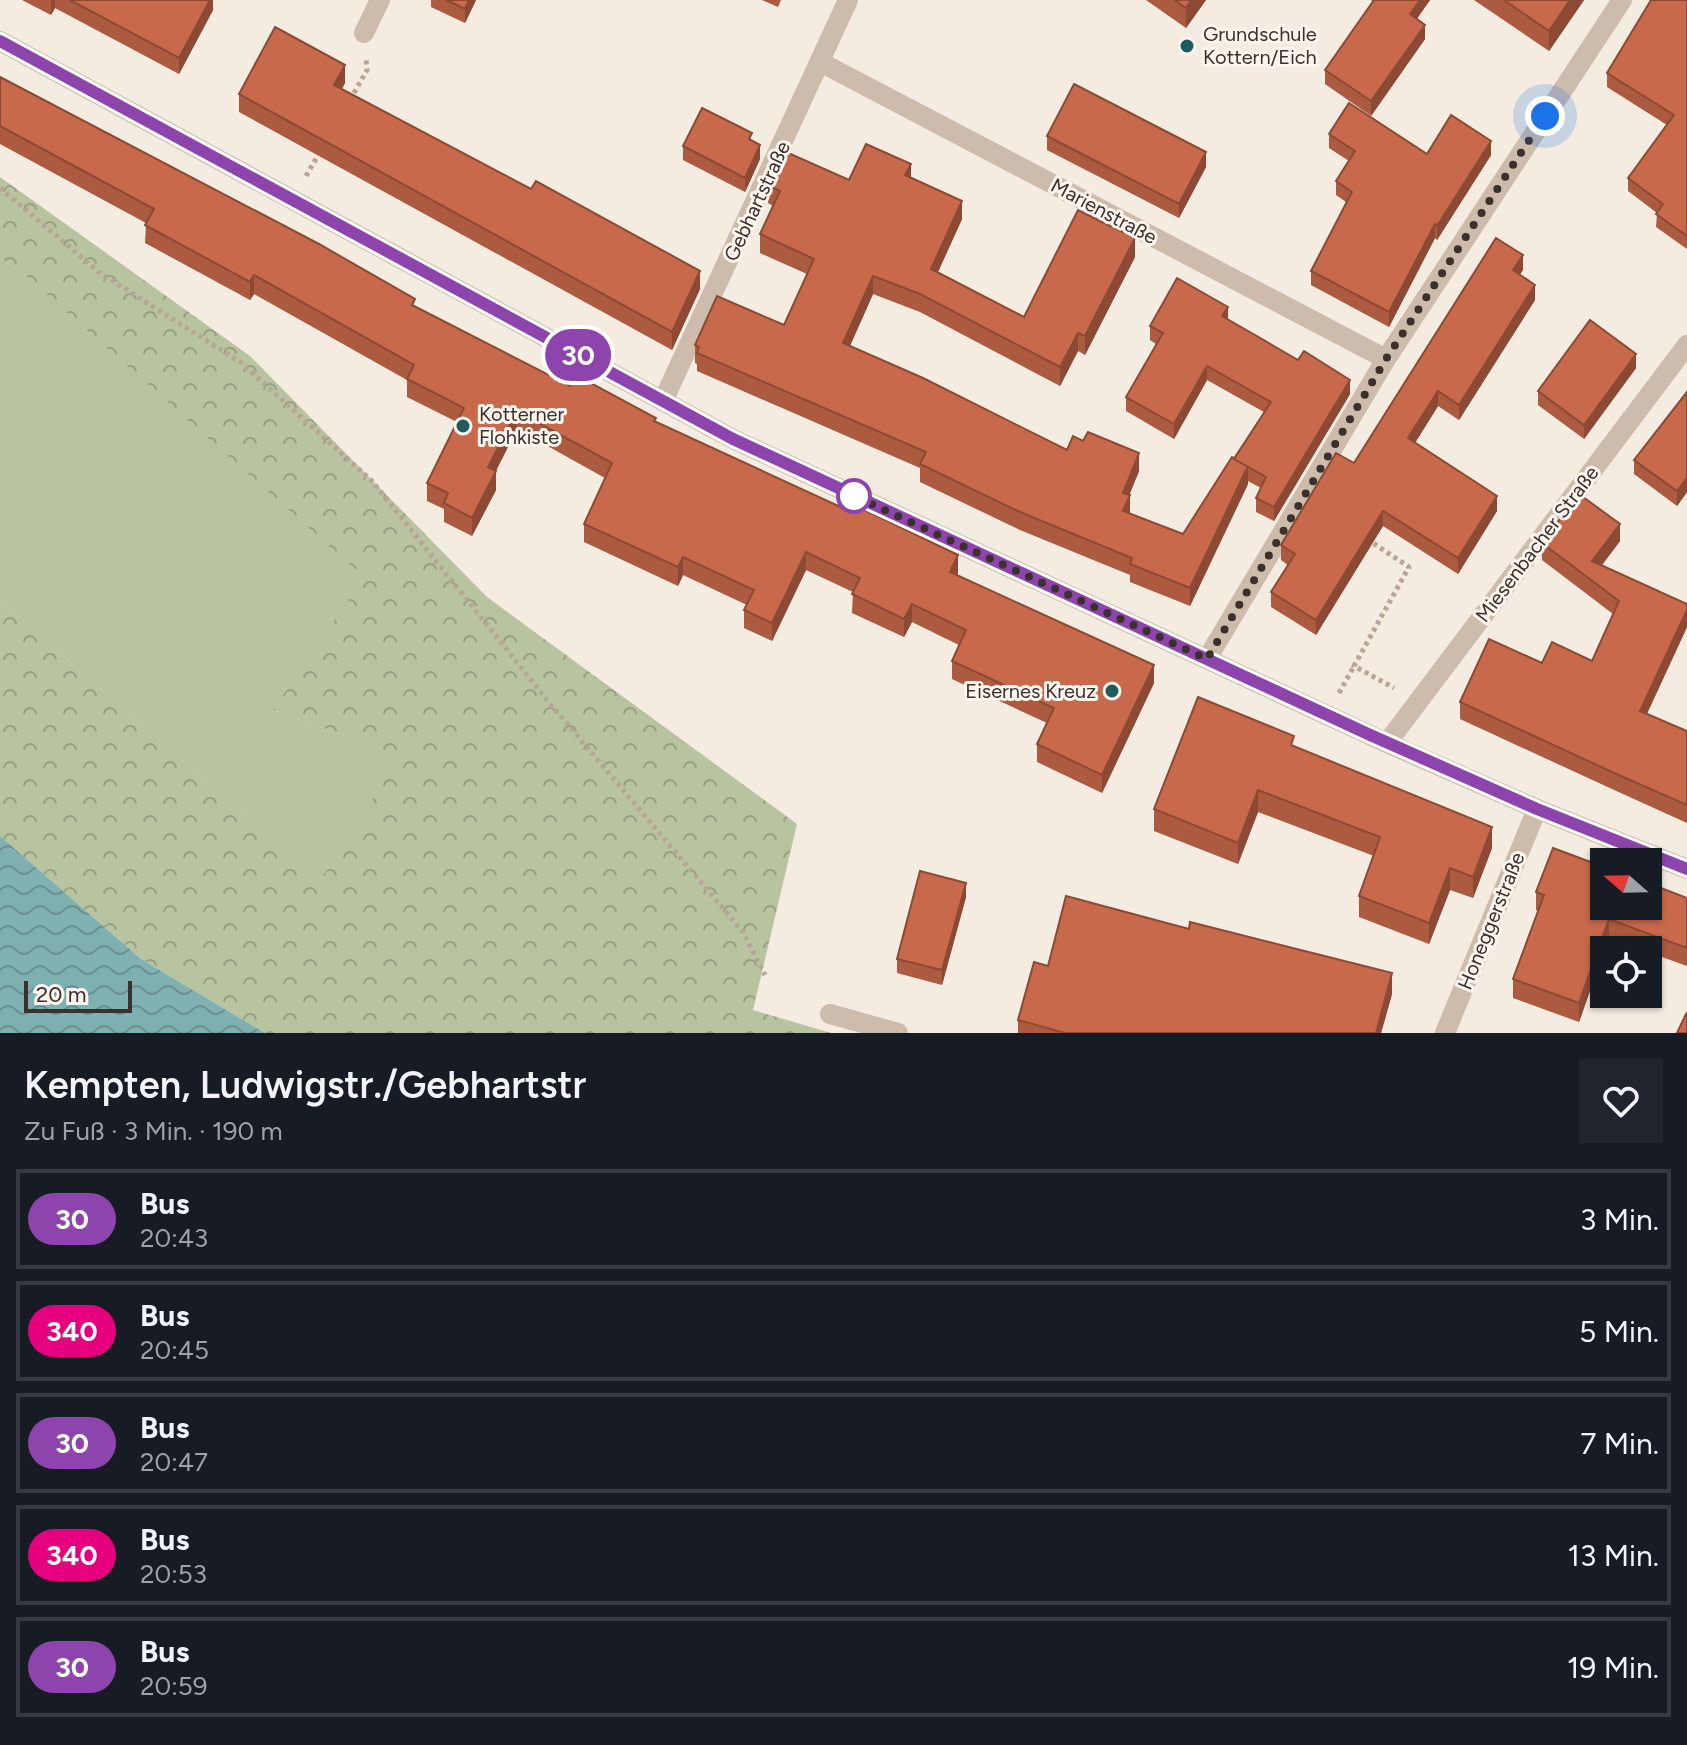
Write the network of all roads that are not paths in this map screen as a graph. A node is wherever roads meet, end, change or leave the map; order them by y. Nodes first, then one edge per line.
1 (380, 0) edge
2 (848, 0) edge
3 (1622, 0) edge
4 (364, 33) dead end
5 (0, 41) edge
6 (822, 63) junction
7 (1687, 345) edge
8 (1386, 359) junction
9 (663, 401) junction
10 (1207, 659) junction
11 (1387, 743) junction
12 (1537, 809) junction
13 (1687, 869) edge
14 (830, 1014) dead end
15 (898, 1033) edge
16 (1445, 1033) edge

1 - 4 street
2 - 6 street, Gebhartstraße
3 - 8 street
5 - 9 street
6 - 8 street, Marienstraße
6 - 9 street, Gebhartstraße
7 - 11 street, Miesenbacher Straße
8 - 10 street
9 - 10 street
10 - 11 street
11 - 12 street
12 - 13 street
12 - 16 street, Honeggerstraße
14 - 15 street

